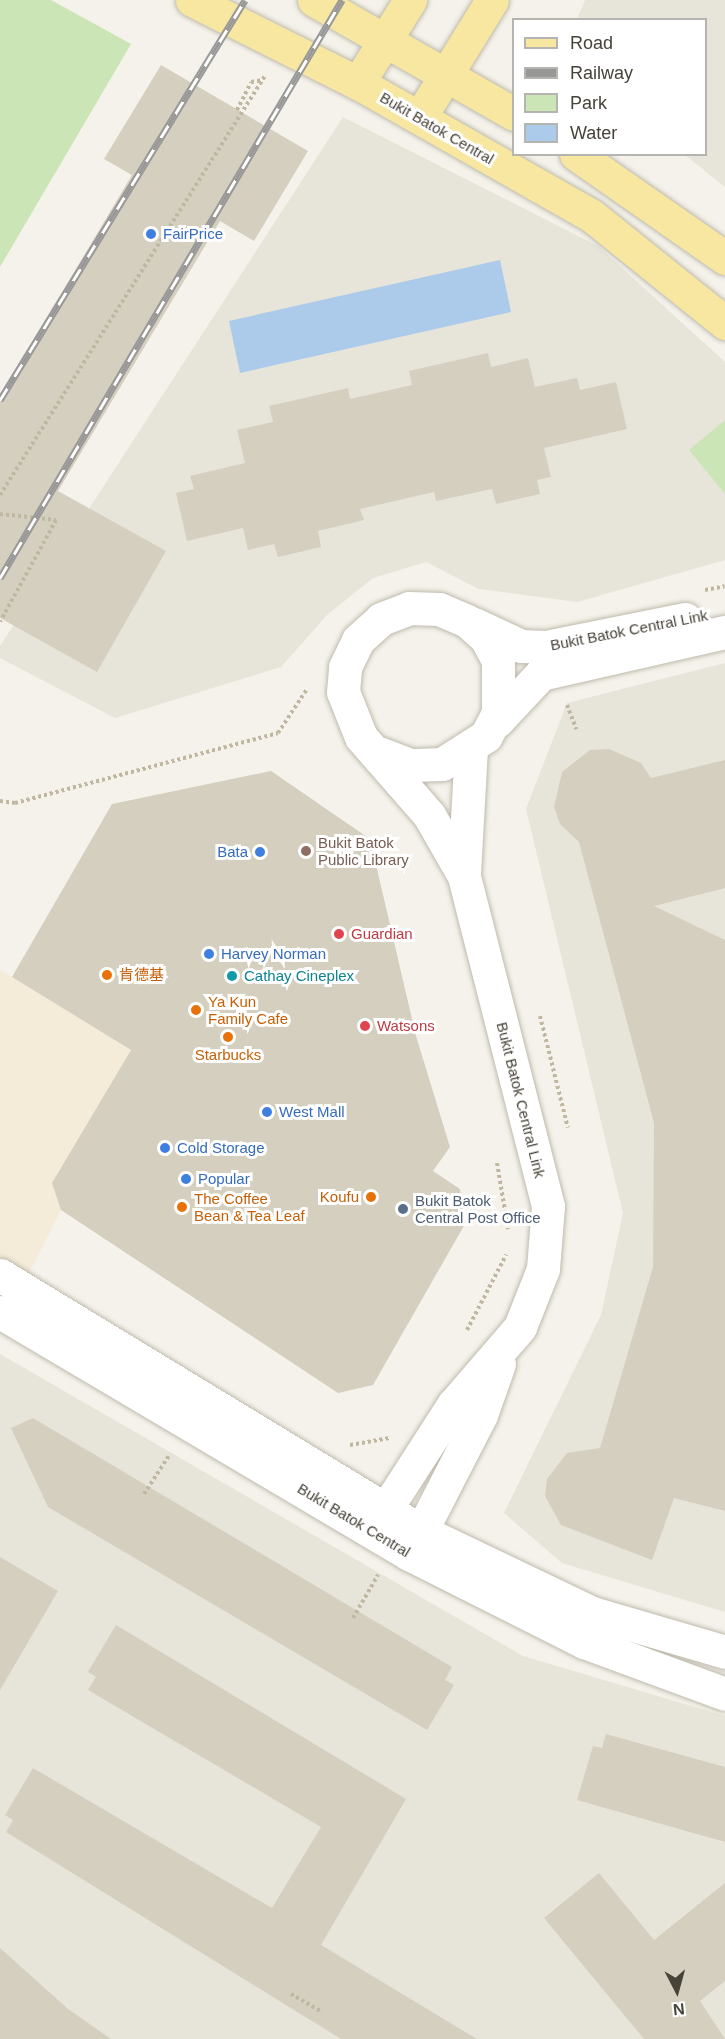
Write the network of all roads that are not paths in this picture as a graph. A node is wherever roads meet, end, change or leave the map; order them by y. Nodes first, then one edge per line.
1 (192, 0) edge
2 (314, 0) edge
3 (410, 0) edge
4 (492, 0) edge
5 (387, 37) junction
6 (450, 73) junction
7 (358, 83) junction
8 (512, 113) edge
9 (420, 117) junction
10 (579, 156) edge
11 (725, 258) edge
12 (725, 323) edge
13 (725, 612) edge
14 (467, 621) junction
15 (725, 632) edge
16 (478, 742) junction
17 (379, 753) junction
18 (464, 876) junction
19 (0, 1275) edge
20 (0, 1312) edge
21 (502, 1354) junction
22 (378, 1519) junction
23 (405, 1551) junction
24 (725, 1652) edge
25 (725, 1694) edge

1 - 7 main road, Bukit Batok Central
2 - 5 main road
3 - 5 main road
4 - 6 main road
5 - 6 main road
5 - 7 main road
6 - 8 main road
6 - 9 main road
7 - 9 main road, Bukit Batok Central
9 - 12 main road, Bukit Batok Central
10 - 11 main road
13 - 14 street, Bukit Batok Central Link
14 - 16 street, Bukit Batok Central Link
14 - 17 street, Bukit Batok Central Link
15 - 16 street, Bukit Batok Central Link
16 - 17 street, Bukit Batok Central Link
16 - 18 street, Bukit Batok Central Link
17 - 18 street, Bukit Batok Central Link
18 - 21 street, Bukit Batok Central Link
19 - 22 street, Bukit Batok Central
20 - 22 street, Bukit Batok Central
21 - 22 street, Bukit Batok Central Link
21 - 23 street, Bukit Batok Central Link
22 - 23 street, Bukit Batok Central
23 - 24 street, Bukit Batok Central
23 - 25 street, Bukit Batok Central

